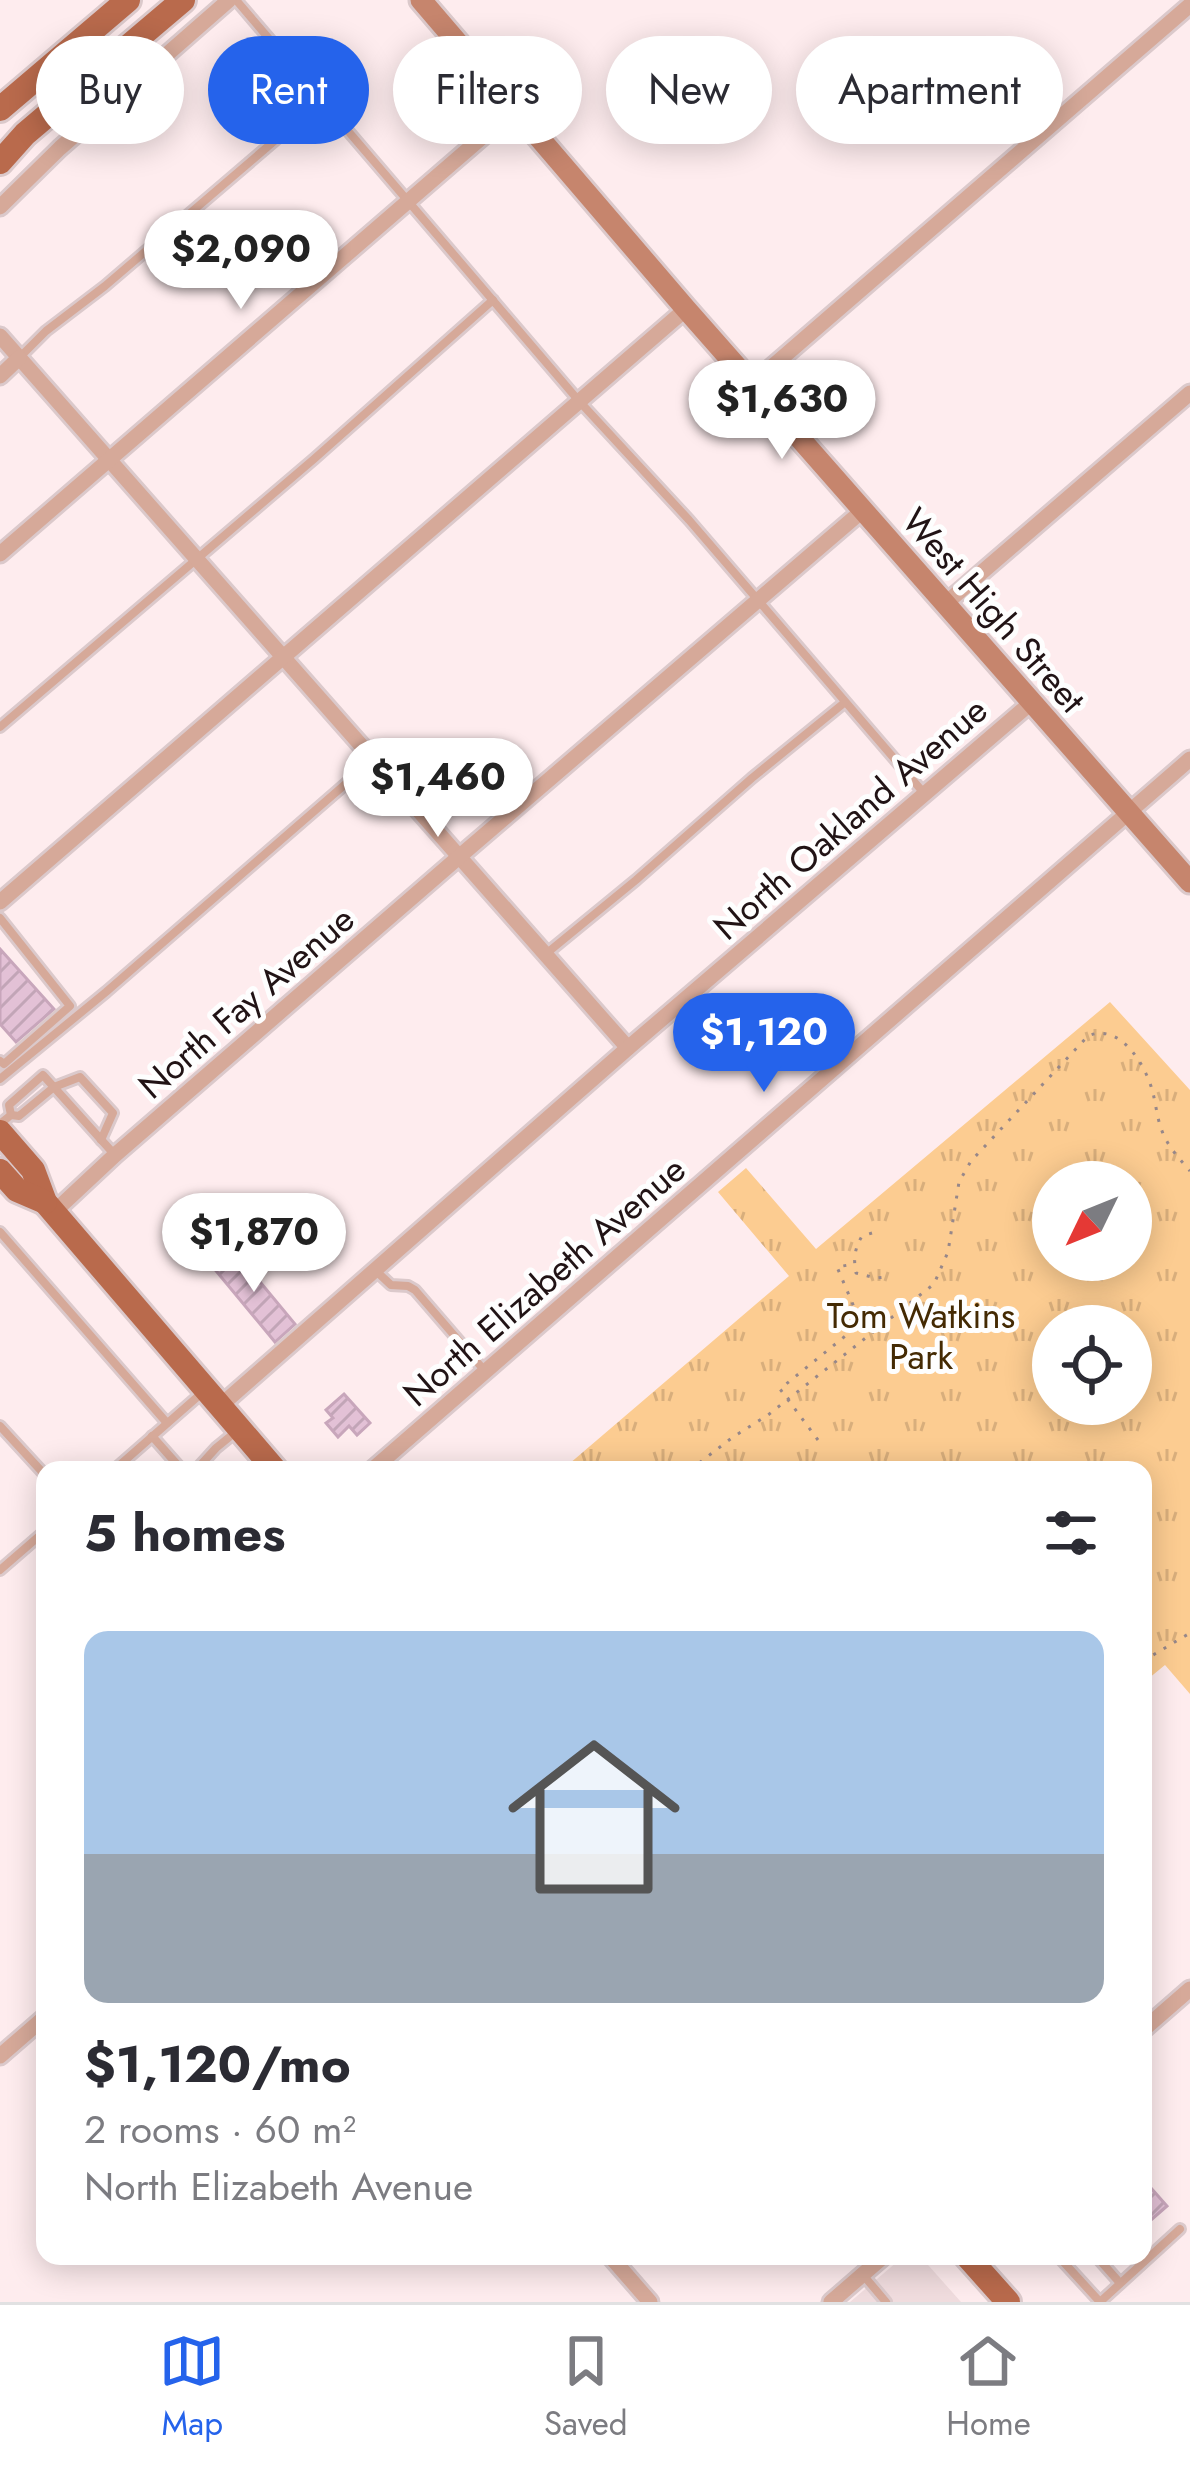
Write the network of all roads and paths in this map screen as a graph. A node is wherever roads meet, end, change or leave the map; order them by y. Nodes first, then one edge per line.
1 (128, 0) edge
2 (183, 0) edge
3 (232, 0) edge
4 (421, 0) edge
5 (1190, 5) edge
6 (264, 36) edge
7 (453, 36) edge
8 (0, 110) edge
9 (271, 144) edge
10 (358, 144) edge
11 (474, 144) edge
12 (546, 144) edge
13 (0, 162) edge
14 (408, 201) junction
15 (0, 207) edge
16 (493, 300) junction
17 (686, 309) junction
18 (0, 336) edge
19 (19, 358) junction
20 (0, 376) edge
21 (752, 384) junction
22 (1190, 393) edge
23 (579, 400) junction
24 (108, 461) junction
25 (862, 511) junction
26 (0, 554) edge
27 (196, 560) junction
28 (758, 601) junction
29 (945, 604) junction
30 (282, 658) junction
31 (1032, 702) junction
32 (844, 703) junction
33 (0, 727) edge
34 (1190, 759) edge
35 (373, 760) junction
36 (925, 794) junction
37 (1128, 813) junction
38 (460, 856) junction
39 (1190, 882) edge
40 (0, 902) edge
41 (0, 918) edge
42 (545, 954) junction
43 (628, 1048) junction
44 (0, 1061) edge
45 (0, 1079) edge
46 (54, 1087) junction
47 (4, 1124) edge
48 (101, 1140) junction
49 (115, 1155) junction
50 (1190, 1171) edge
51 (4, 1184) edge
52 (49, 1208) junction
53 (0, 1232) edge
54 (872, 1233) dead end
55 (854, 1264) junction
56 (375, 1270) junction
57 (885, 1277) dead end
58 (485, 1372) junction
59 (212, 1398) junction
60 (788, 1400) junction
61 (167, 1423) junction
62 (0, 1426) edge
63 (239, 1429) junction
64 (152, 1436) junction
65 (818, 1440) dead end
66 (124, 1461) edge
67 (174, 1461) edge
68 (204, 1461) edge
69 (267, 1461) edge
70 (382, 1461) edge
71 (703, 1461) edge
72 (36, 1465) edge
73 (36, 1539) edge
74 (0, 1570) edge
75 (1190, 1633) edge
76 (1152, 1656) edge
77 (1190, 1989) edge
78 (1152, 2022) edge
79 (36, 2025) edge
80 (0, 2056) edge
81 (1180, 2229) dead end
82 (1152, 2254) edge
83 (618, 2265) edge
84 (874, 2265) edge
85 (975, 2265) edge
86 (1066, 2265) edge
87 (1104, 2265) edge
88 (1140, 2265) edge
89 (862, 2275) junction
90 (1120, 2283) junction
91 (650, 2302) edge
92 (831, 2302) edge
93 (886, 2302) edge
94 (1008, 2302) edge

1 - 8 main road
2 - 13 main road
3 - 6 lane
3 - 15 street
4 - 7 street, West High Street
5 - 21 street
9 - 19 lane
10 - 14 lane
11 - 14 street
12 - 17 street, West High Street
14 - 16 lane
14 - 24 street
16 - 23 lane
16 - 27 lane
17 - 21 street, West High Street
17 - 23 street
18 - 19 street
19 - 20 street
19 - 24 street
21 - 25 street, West High Street
22 - 29 street
23 - 28 lane
23 - 30 street
24 - 26 street
24 - 27 street
25 - 28 street, North Fay Avenue
25 - 29 street, West High Street
27 - 30 street
27 - 33 lane
28 - 32 lane
28 - 38 street, North Fay Avenue
29 - 31 street, West High Street
30 - 35 street
30 - 40 street
31 - 36 street, North Oakland Avenue
31 - 37 street, West High Street
32 - 36 lane
32 - 42 lane
34 - 37 street, North Elizabeth Avenue
35 - 38 street
35 - 45 lane
36 - 43 street, North Oakland Avenue
37 - 39 street, West High Street
37 - 58 street, North Elizabeth Avenue
38 - 42 street
38 - 49 street, North Fay Avenue
41 - 44 lane
42 - 43 street
43 - 56 street, North Oakland Avenue
46 - 47 lane
46 - 47 lane
46 - 48 lane
46 - 48 lane
47 - 52 main road
48 - 49 lane
49 - 52 street, North Fay Avenue
50 - 60 path
51 - 52 main road
52 - 59 main road
53 - 61 lane
54 - 55 path
55 - 57 path
55 - 60 path
56 - 58 lane
56 - 59 street, North Oakland Avenue
58 - 70 street, North Elizabeth Avenue
59 - 61 lane
59 - 63 main road
60 - 65 path
60 - 71 path
61 - 64 lane
62 - 72 lane
63 - 68 lane
63 - 69 main road
64 - 66 lane
64 - 67 lane
73 - 74 lane
75 - 76 path
77 - 78 street
79 - 80 street
81 - 82 lane
83 - 91 street
84 - 89 street
85 - 94 main road
86 - 90 lane
87 - 90 lane
88 - 90 lane
89 - 92 street
89 - 93 lane

